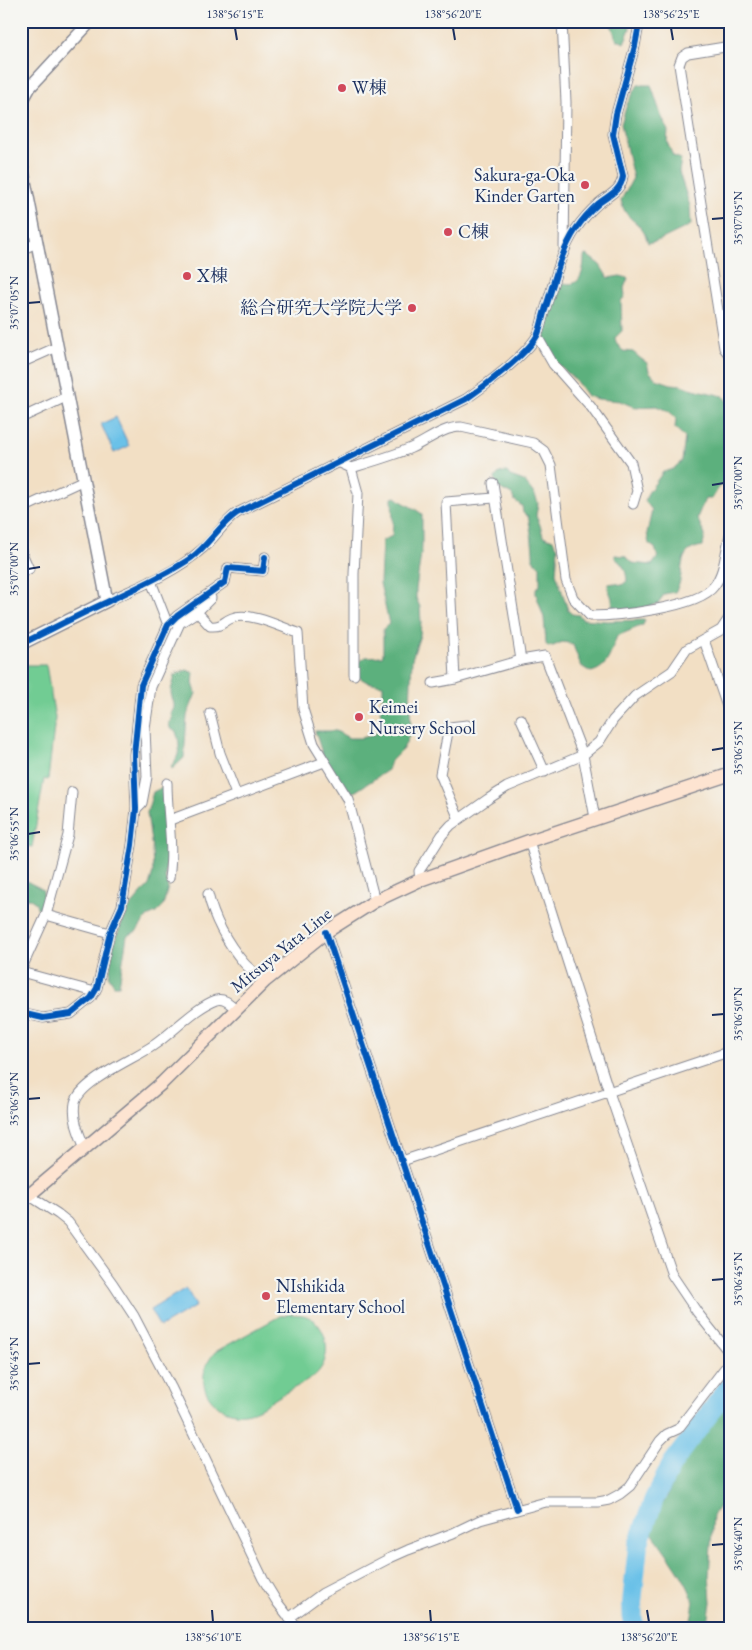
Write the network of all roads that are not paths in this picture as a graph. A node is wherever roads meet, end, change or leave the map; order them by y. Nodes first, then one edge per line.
1 (91, 21) edge
2 (562, 21) edge
3 (637, 21) edge
4 (731, 46) edge
5 (21, 102) edge
6 (21, 161) edge
7 (37, 243) junction
8 (21, 250) edge
9 (564, 250) junction
10 (731, 314) edge
11 (719, 315) junction
12 (537, 336) junction
13 (57, 347) junction
14 (731, 357) edge
15 (21, 363) edge
16 (66, 397) junction
17 (21, 418) edge
18 (340, 462) junction
19 (351, 468) junction
20 (84, 480) junction
21 (493, 483) dead end
22 (494, 498) junction
23 (633, 504) dead end
24 (21, 509) edge
25 (731, 532) edge
26 (21, 551) edge
27 (265, 557) dead end
28 (21, 573) edge
29 (151, 582) junction
30 (216, 589) junction
31 (107, 602) junction
32 (197, 612) junction
33 (730, 618) edge
34 (168, 625) junction
35 (704, 640) junction
36 (21, 644) edge
37 (521, 660) junction
38 (354, 675) dead end
39 (455, 679) junction
40 (433, 683) dead end
41 (727, 695) edge
42 (210, 713) dead end
43 (731, 718) edge
44 (522, 719) dead end
45 (467, 725) dead end
46 (583, 755) junction
47 (324, 762) junction
48 (545, 772) junction
49 (731, 774) edge
50 (167, 784) dead end
51 (72, 792) dead end
52 (236, 794) junction
53 (136, 809) junction
54 (595, 818) junction
55 (170, 820) junction
56 (459, 820) junction
57 (529, 841) junction
58 (170, 878) dead end
59 (420, 880) junction
60 (208, 894) dead end
61 (376, 901) junction
62 (46, 915) junction
63 (326, 932) junction
64 (110, 933) junction
65 (21, 971) edge
66 (265, 981) junction
67 (95, 992) junction
68 (236, 1009) junction
69 (21, 1013) edge
70 (731, 1051) edge
71 (609, 1092) junction
72 (85, 1148) junction
73 (402, 1161) junction
74 (26, 1199) edge
75 (731, 1355) edge
76 (731, 1360) edge
77 (517, 1510) junction
78 (292, 1625) edge

1 - 5 street
2 - 9 street
3 - 9 street
4 - 11 street
6 - 7 street
7 - 8 street
7 - 13 street
9 - 12 street
10 - 11 street
11 - 14 street
12 - 18 street
12 - 23 street
13 - 15 street
13 - 16 street
16 - 17 street
16 - 20 street
18 - 19 street
18 - 29 street
19 - 25 street
19 - 38 street
20 - 24 street
20 - 31 street
21 - 22 street
22 - 37 street
22 - 39 street
26 - 28 street
27 - 30 street
29 - 31 street
29 - 34 street
30 - 32 street
30 - 34 street
31 - 36 street
32 - 47 street
32 - 53 street
33 - 35 street
34 - 53 street
35 - 41 street
35 - 46 street
37 - 39 street
37 - 46 street
39 - 40 street
41 - 43 street
42 - 52 street
44 - 48 street
45 - 56 street
46 - 48 street
46 - 54 street
47 - 52 street
47 - 61 street
48 - 56 street
49 - 54 main road, Mitsuya Yata Line
50 - 55 street
51 - 62 street
52 - 55 street
53 - 64 street
54 - 57 main road, Mitsuya Yata Line
55 - 58 street
56 - 59 street
57 - 59 main road, Mitsuya Yata Line
57 - 71 street
59 - 61 main road, Mitsuya Yata Line
60 - 66 street
61 - 63 main road, Mitsuya Yata Line
62 - 64 street
62 - 65 street
63 - 66 main road, Mitsuya Yata Line
63 - 73 street
64 - 67 street
65 - 67 street
66 - 68 main road, Mitsuya Yata Line
67 - 69 street
68 - 72 main road, Mitsuya Yata Line
68 - 72 street
70 - 71 street
71 - 73 street
71 - 75 street
72 - 74 main road, Mitsuya Yata Line
73 - 77 street
74 - 78 street
76 - 77 street
77 - 78 street

